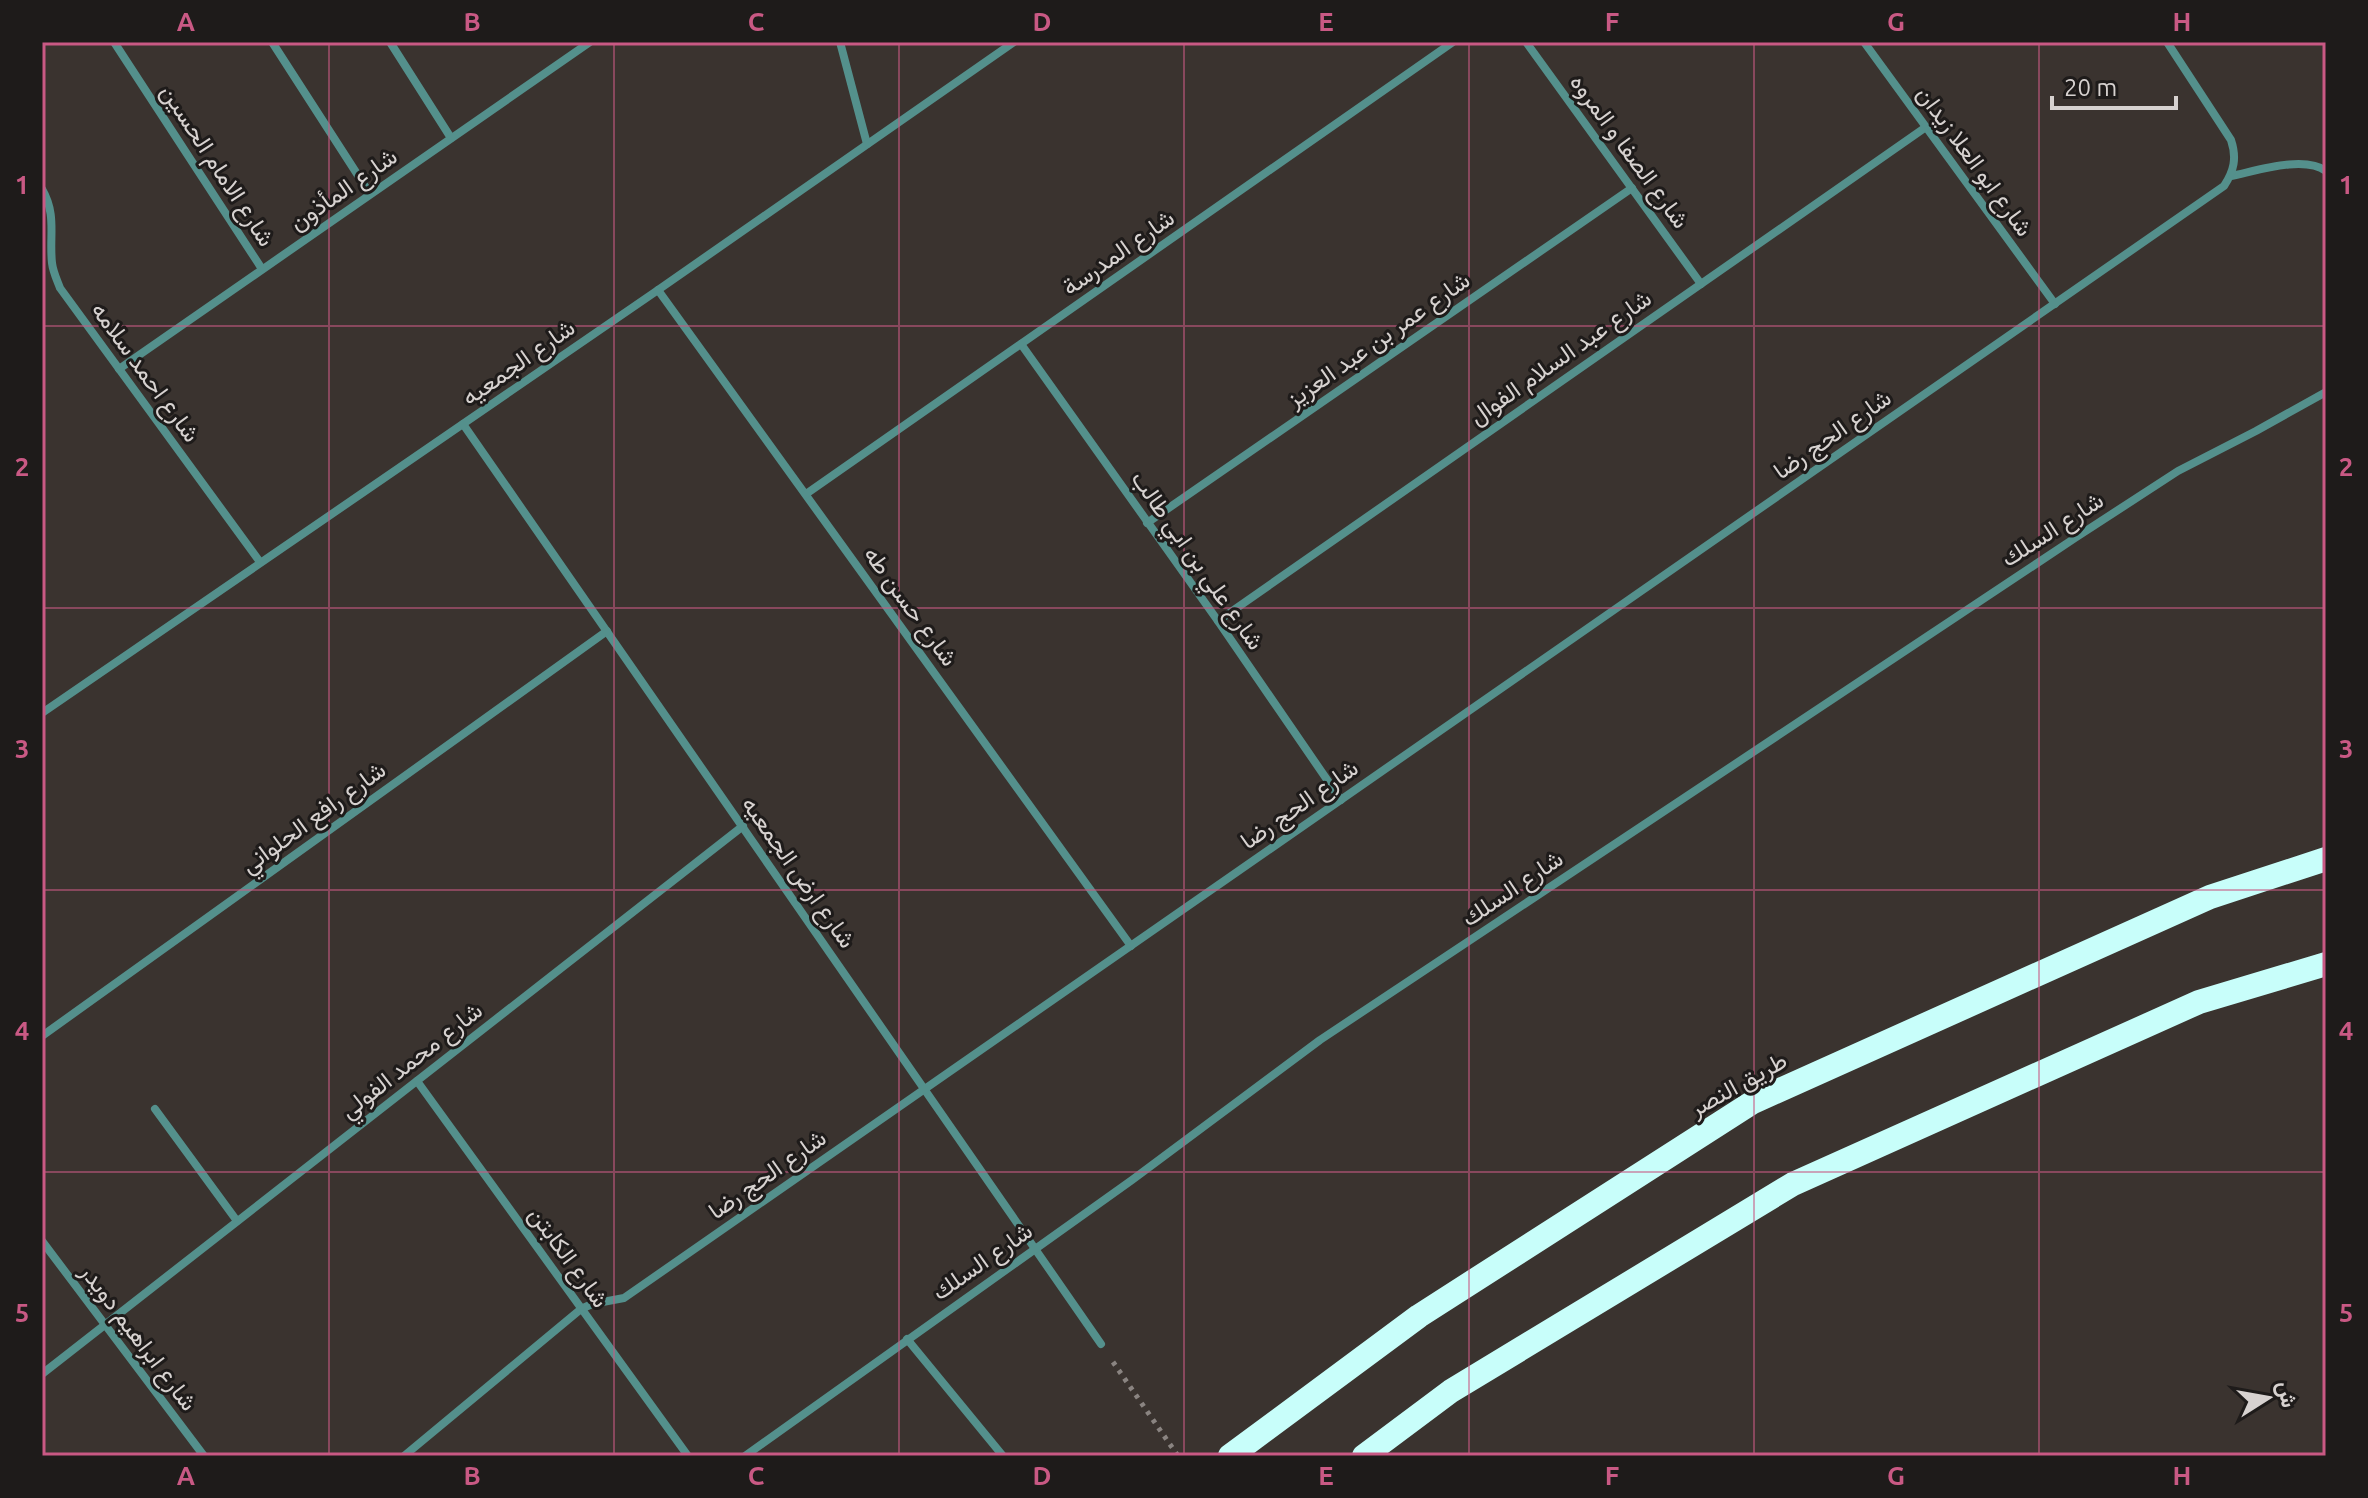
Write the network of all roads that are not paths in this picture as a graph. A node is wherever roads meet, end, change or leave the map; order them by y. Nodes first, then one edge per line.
1 (114, 42) edge
2 (272, 42) edge
3 (590, 42) edge
4 (840, 42) edge
5 (990, 42) edge
6 (1014, 42) edge
7 (1453, 42) edge
8 (1526, 42) edge
9 (1864, 42) edge
10 (2167, 42) edge
11 (394, 44) edge
12 (994, 55) junction
13 (1926, 127) junction
14 (451, 138) junction
15 (867, 144) junction
16 (2326, 171) edge
17 (2231, 176) junction
18 (1632, 188) junction
19 (42, 189) edge
20 (370, 194) junction
21 (262, 269) junction
22 (1701, 284) junction
23 (658, 290) junction
24 (2055, 304) junction
25 (1021, 344) junction
26 (119, 369) junction
27 (2326, 392) edge
28 (463, 424) junction
29 (806, 494) junction
30 (1147, 523) junction
31 (260, 562) junction
32 (1218, 621) junction
33 (607, 631) junction
34 (43, 710) edge
35 (1341, 800) junction
36 (743, 826) junction
37 (2326, 859) edge
38 (1131, 946) junction
39 (2326, 964) edge
40 (42, 1036) edge
41 (417, 1081) junction
42 (925, 1089) junction
43 (155, 1109) dead end
44 (237, 1221) junction
45 (42, 1241) edge
46 (1035, 1248) junction
47 (581, 1309) junction
48 (105, 1325) junction
49 (907, 1339) junction
50 (1101, 1344) dead end
51 (42, 1374) edge
52 (750, 1455) edge
53 (204, 1456) edge
54 (404, 1456) edge
55 (688, 1456) edge
56 (1003, 1456) edge
57 (1230, 1456) edge
58 (1364, 1456) edge

1 - 21 street, شارع الامام الحسين
2 - 20 street
3 - 14 street, شارع المأذون
4 - 15 street
5 - 12 street
6 - 12 street, شارع الجمعيه
7 - 25 street, شارع المدرسة
8 - 18 street, شارع الصفا و المروه
9 - 13 street, شارع ابو العلا زيدان
10 - 17 street
11 - 14 street
12 - 15 street, شارع الجمعيه
13 - 22 street, شارع عبد السلام الفوال
13 - 24 street, شارع ابو العلا زيدان
14 - 20 street, شارع المأذون
15 - 23 street, شارع الجمعيه
16 - 17 street
17 - 24 street, شارع الحج رضا
18 - 22 street, شارع الصفا و المروه
18 - 30 street, شارع عمر بن عبد العزيز
19 - 26 street, شارع احمد سلامه
20 - 21 street, شارع المأذون
21 - 26 street, شارع المأذون
22 - 32 street, شارع عبد السلام الفوال
23 - 28 street, شارع الجمعيه
23 - 29 street, شارع حسن طه
24 - 35 street, شارع الحج رضا
25 - 29 street, شارع المدرسة
25 - 30 street, شارع علي بن ابي طالب
26 - 31 street, شارع احمد سلامه
27 - 46 street, شارع السلك
28 - 31 street, شارع الجمعيه
28 - 33 street, شارع ارض الجمعيه
29 - 38 street, شارع حسن طه
30 - 32 street, شارع علي بن ابي طالب
31 - 34 street, شارع الجمعيه
32 - 35 street, شارع علي بن ابي طالب
33 - 36 street, شارع ارض الجمعيه
33 - 40 street, شارع رافع الحلواني
35 - 38 street, شارع الحج رضا
36 - 41 street, شارع محمد الفولي
36 - 42 street, شارع ارض الجمعيه
37 - 57 highway, طريق النصر
38 - 42 street, شارع الحج رضا
39 - 58 highway
41 - 44 street, شارع محمد الفولي
41 - 47 street, شارع الكابتن
42 - 46 street, شارع ارض الجمعيه
42 - 47 street, شارع الحج رضا
43 - 44 street
44 - 48 street, شارع محمد الفولي
45 - 48 street, شارع ابراهيم دويدر
46 - 49 street, شارع السلك
46 - 50 street, شارع ارض الجمعيه
47 - 54 street, شارع الحج رضا
47 - 55 street, شارع الكابتن
48 - 51 street, شارع محمد الفولي
48 - 53 street, شارع ابراهيم دويدر
49 - 52 street, شارع السلك
49 - 56 street

